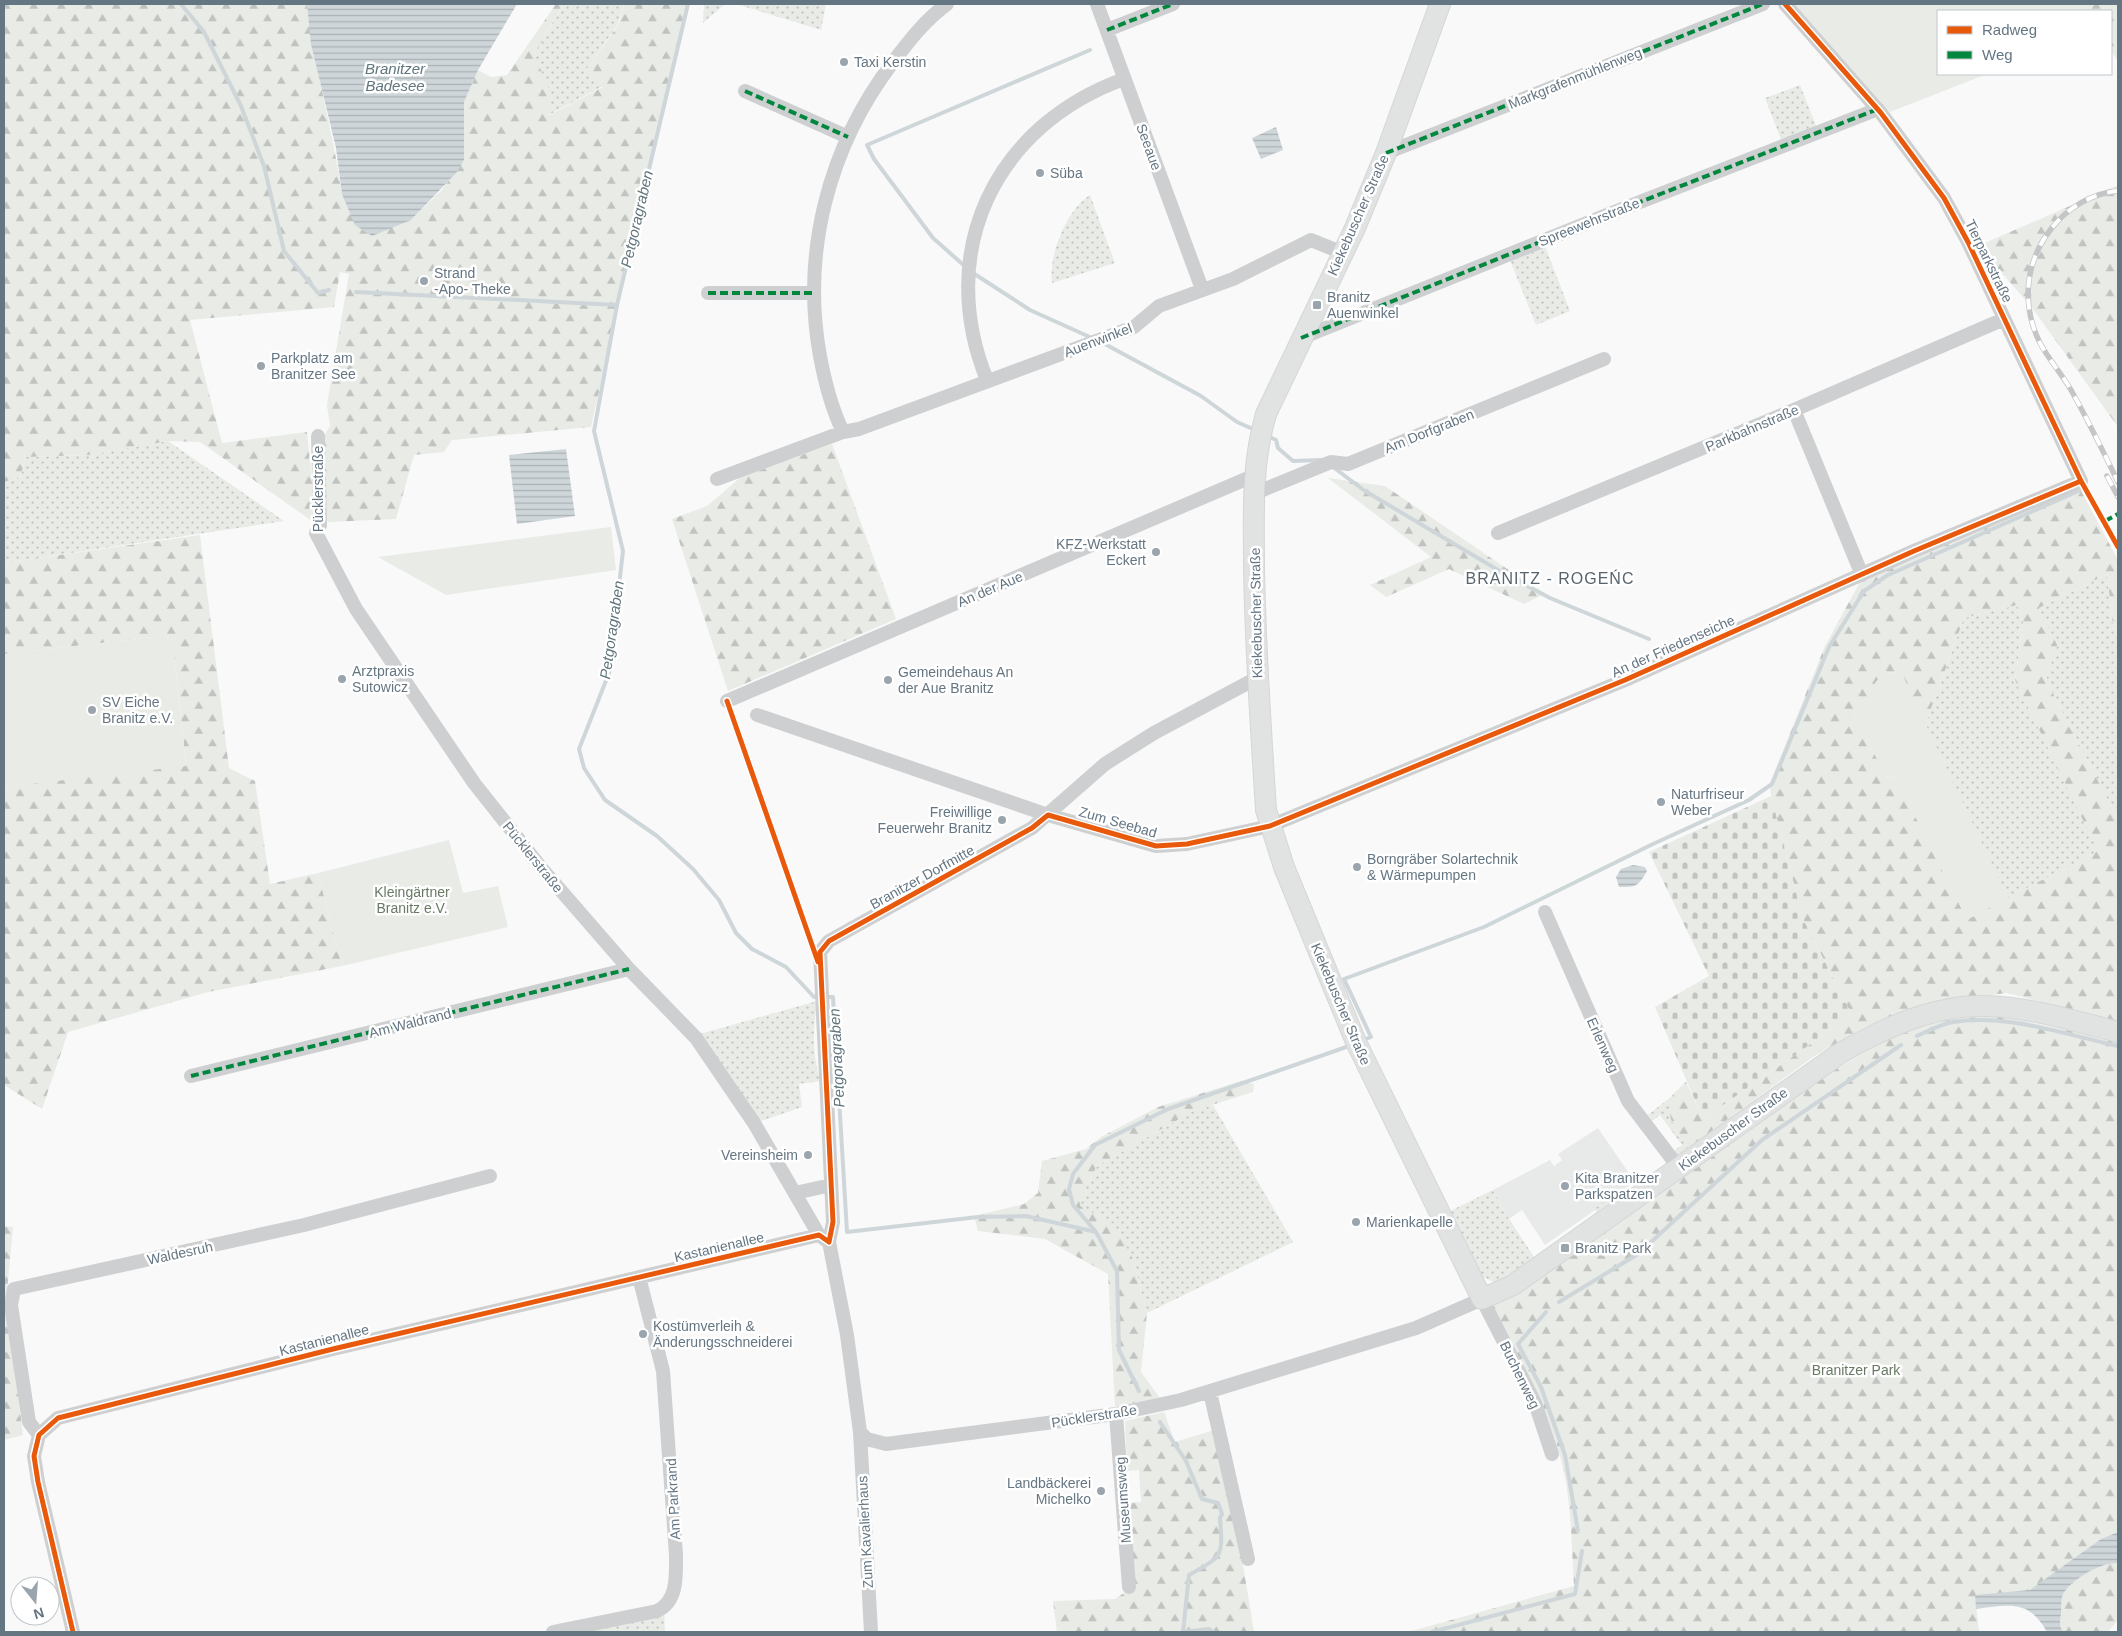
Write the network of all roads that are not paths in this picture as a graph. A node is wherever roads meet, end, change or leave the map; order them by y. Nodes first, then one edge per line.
1 (947, 4) edge
2 (1096, 4) edge
3 (1173, 4) edge
4 (1440, 4) edge
5 (1763, 4) edge
6 (1785, 4) edge
7 (1107, 30) junction
8 (1124, 79) junction
9 (746, 91) dead end
10 (1878, 109) junction
11 (848, 137) junction
12 (1386, 153) junction
13 (1343, 253) junction
14 (1202, 289) junction
15 (708, 293) dead end
16 (814, 293) junction
17 (2004, 319) junction
18 (1301, 338) junction
19 (1604, 359) dead end
20 (987, 380) junction
21 (1794, 410) junction
22 (843, 432) junction
23 (318, 436) dead end
24 (717, 479) dead end
25 (2081, 480) joint
26 (1253, 485) junction
27 (1498, 533) dead end
28 (1862, 576) junction
29 (1257, 678) junction
30 (727, 701) dead end
31 (757, 715) dead end
32 (1048, 814) junction
33 (1270, 826) junction
34 (1545, 912) dead end
35 (629, 969) junction
36 (2118, 1032) edge
37 (191, 1076) dead end
38 (1679, 1168) junction
39 (490, 1176) dead end
40 (831, 1184) junction
41 (796, 1194) junction
42 (824, 1239) junction
43 (639, 1277) junction
44 (1482, 1299) junction
45 (1210, 1392) junction
46 (1116, 1414) junction
47 (860, 1432) junction
48 (39, 1434) junction
49 (1552, 1454) dead end
50 (1248, 1559) dead end
51 (1129, 1587) dead end
52 (73, 1632) edge
53 (553, 1632) edge
54 (871, 1632) edge

1 - 11 street
2 - 7 street, Seeaue
3 - 7 street
4 - 12 street, Kiekebuscher Straße
5 - 12 street, Markgrafenmühlenweg
6 - 10 street, Tierparkstraße
7 - 8 street, Seeaue
8 - 14 street, Seeaue
8 - 20 street
9 - 11 street
10 - 17 street, Tierparkstraße
10 - 18 street, Spreewehrstraße
11 - 16 street
12 - 13 street, Kiekebuscher Straße
13 - 14 street, Auenwinkel
13 - 18 street, Kiekebuscher Straße
14 - 20 street, Auenwinkel
15 - 16 street
16 - 22 street
17 - 21 street, Parkbahnstraße
17 - 25 street, Tierparkstraße
18 - 26 street, Kiekebuscher Straße
19 - 26 street, Am Dorfgraben
20 - 22 street, Auenwinkel
21 - 27 street, Parkbahnstraße
21 - 28 street
22 - 24 street, Auenwinkel
23 - 35 street, Pücklerstraße
25 - 28 street, An der Friedenseiche
26 - 29 street, Kiekebuscher Straße
26 - 30 street, An der Aue
28 - 33 street, An der Friedenseiche
29 - 32 street, Branitzer Dorfmitte
29 - 33 street, Kiekebuscher Straße
31 - 32 street, Zum Seebad
32 - 33 street, Zum Seebad
32 - 40 street, Branitzer Dorfmitte
33 - 44 street, Kiekebuscher Straße
34 - 38 street, Erlenweg
35 - 37 street, Am Waldrand
35 - 41 street, Pücklerstraße
36 - 38 street, Kiekebuscher Straße
38 - 44 street, Kiekebuscher Straße
39 - 48 street, Waldesruh
40 - 41 street
40 - 42 street, Branitzer Dorfmitte
41 - 42 street, Pücklerstraße
42 - 43 street, Kastanienallee
42 - 47 street, Branitzer Dorfmitte
43 - 48 street, Kastanienallee
43 - 53 street, Am Parkrand
44 - 45 street, Pücklerstraße
44 - 49 street, Buchenweg
45 - 46 street, Pücklerstraße
45 - 50 street
46 - 47 street, Pücklerstraße
46 - 51 street, Museumsweg
47 - 54 street, Zum Kavalierhaus
48 - 52 street

